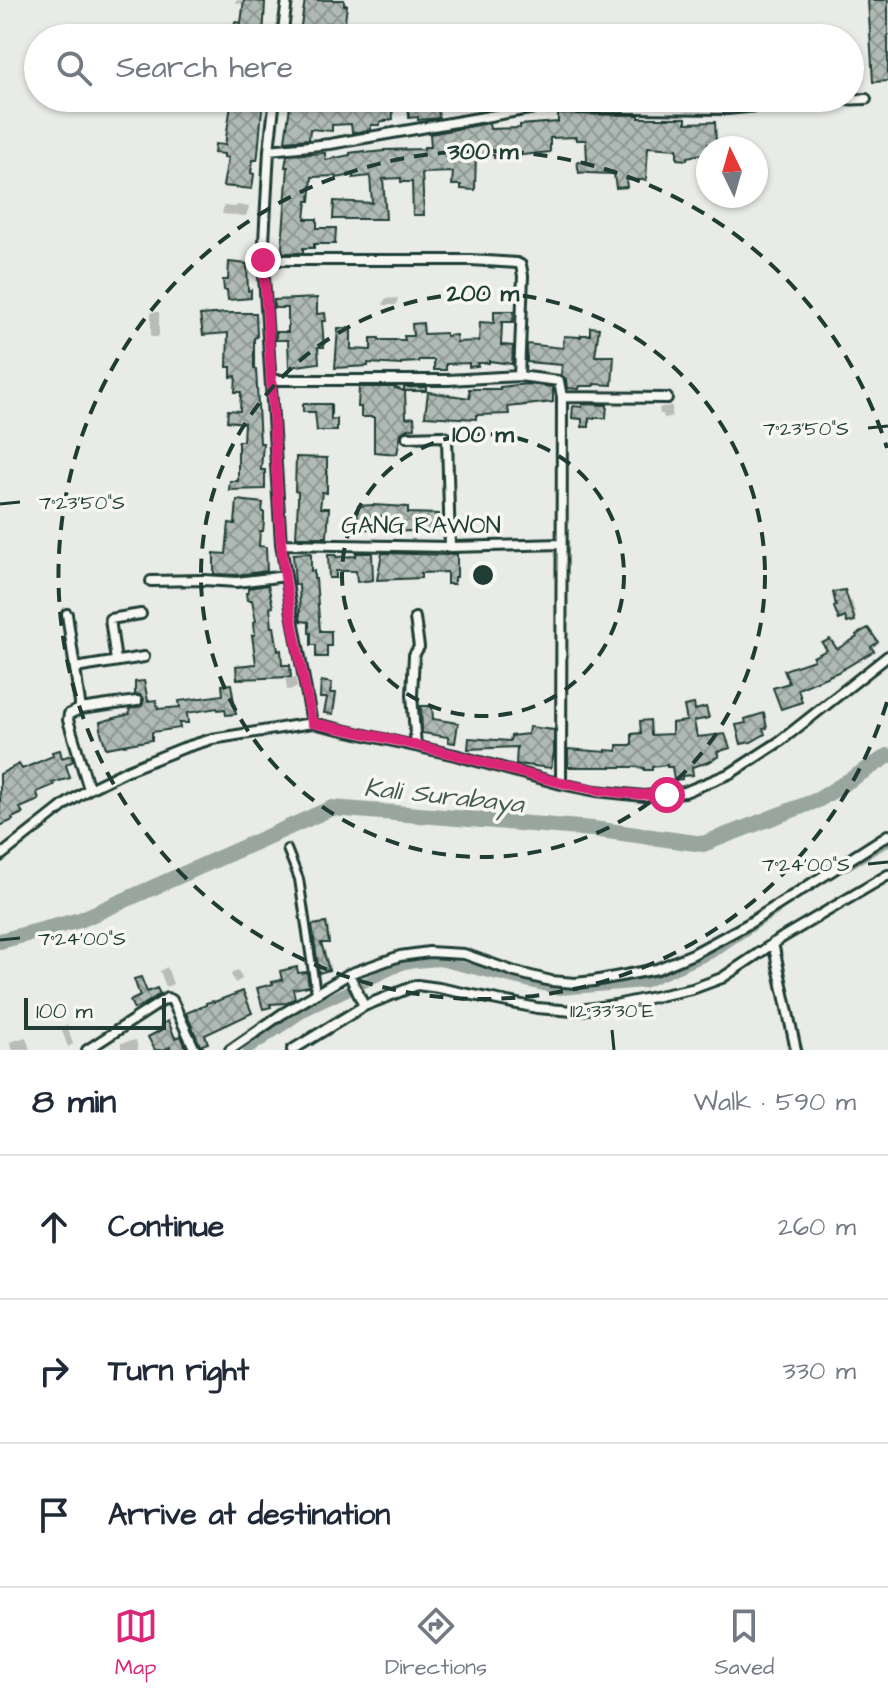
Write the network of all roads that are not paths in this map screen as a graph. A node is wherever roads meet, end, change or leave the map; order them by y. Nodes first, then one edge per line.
1 (287, 0) edge
2 (284, 24) edge
3 (273, 112) edge
4 (512, 112) edge
5 (269, 150) junction
6 (263, 260) junction
7 (519, 376) junction
8 (272, 380) junction
9 (562, 397) junction
10 (667, 398) dead end
11 (407, 437) dead end
12 (281, 544) junction
13 (561, 544) junction
14 (450, 547) junction
15 (286, 576) junction
16 (151, 581) dead end
17 (67, 614) dead end
18 (141, 614) dead end
19 (415, 618) dead end
20 (888, 656) edge
21 (144, 657) dead end
22 (116, 661) junction
23 (75, 668) junction
24 (137, 701) dead end
25 (80, 709) junction
26 (312, 723) junction
27 (416, 746) junction
28 (561, 784) junction
29 (89, 789) junction
30 (888, 835) edge
31 (287, 849) dead end
32 (0, 856) edge
33 (888, 875) edge
34 (773, 943) junction
35 (351, 978) junction
36 (316, 993) junction
37 (363, 1003) junction
38 (87, 1050) edge
39 (195, 1050) edge
40 (230, 1050) edge
41 (292, 1050) edge
42 (796, 1050) edge

1 - 2 street
3 - 5 street
4 - 5 street
5 - 6 street
6 - 7 street
6 - 8 street
7 - 8 street
7 - 9 street
8 - 12 street
9 - 10 street
9 - 13 street
11 - 14 street
12 - 14 street, GANG RAWON
12 - 15 street
13 - 14 street, GANG RAWON
13 - 28 street
15 - 16 street
15 - 26 street
17 - 23 street
18 - 22 street
19 - 27 street
20 - 28 street
21 - 22 street
22 - 23 street
23 - 25 street
24 - 25 street
25 - 29 street
26 - 27 street
26 - 29 street
27 - 28 street
29 - 32 street
30 - 35 street
31 - 36 street
33 - 34 street
34 - 37 street
34 - 42 street
35 - 36 street
35 - 37 street
36 - 40 street
37 - 41 street
38 - 39 street

